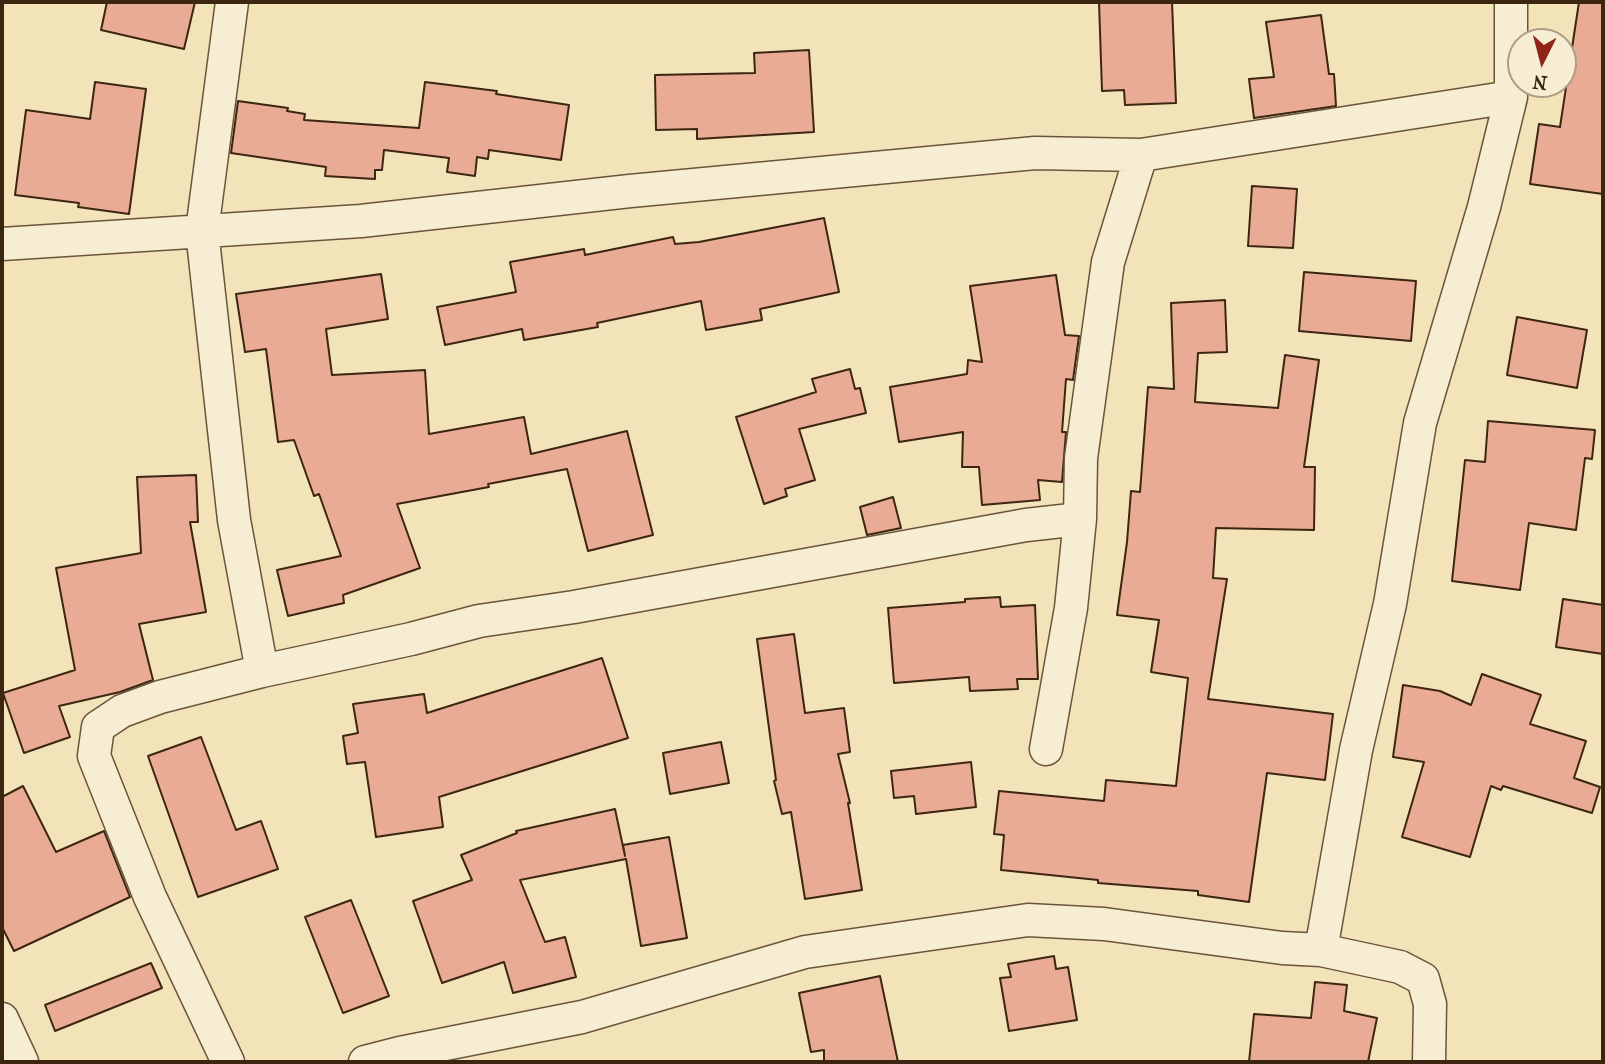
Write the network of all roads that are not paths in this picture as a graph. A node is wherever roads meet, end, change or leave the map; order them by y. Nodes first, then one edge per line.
1 (232, 2) edge
2 (1511, 2) edge
3 (1511, 28) edge
4 (1507, 98) edge
5 (1511, 98) edge
6 (1141, 155) junction
7 (202, 231) junction
8 (2, 244) edge
9 (1080, 519) junction
10 (262, 671) junction
11 (1046, 749) dead end
12 (1321, 950) junction
13 (2, 1019) edge
14 (402, 1058) edge
15 (22, 1062) edge
16 (228, 1062) edge
17 (365, 1062) edge
18 (1429, 1062) edge

1 - 7 street
2 - 3 street
4 - 6 street
5 - 12 street
6 - 7 street
6 - 9 street
7 - 8 street
7 - 10 street
9 - 10 street
9 - 11 street
10 - 16 street
12 - 14 street
12 - 18 street
13 - 15 street
14 - 17 street

